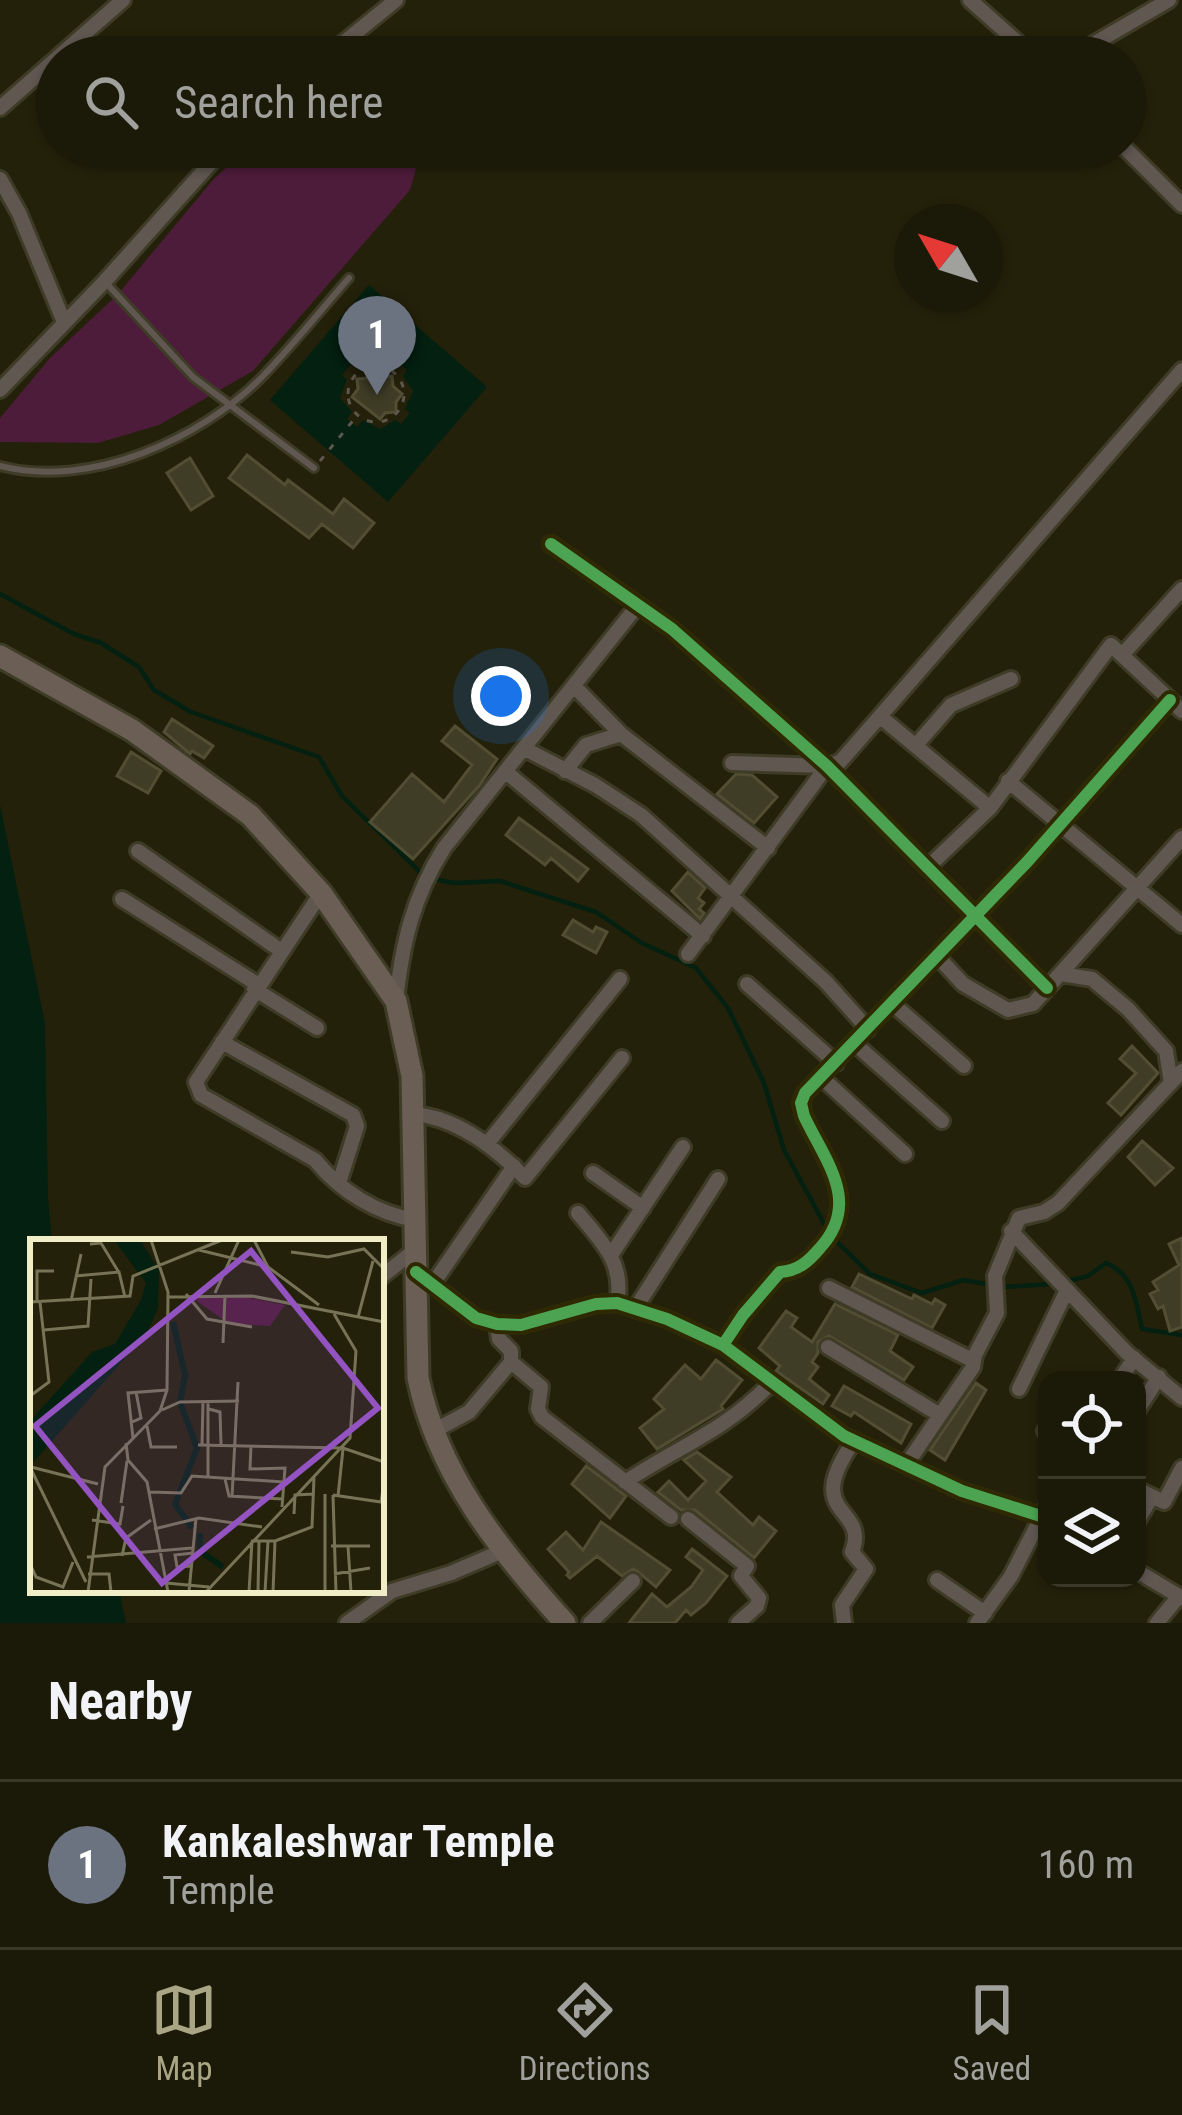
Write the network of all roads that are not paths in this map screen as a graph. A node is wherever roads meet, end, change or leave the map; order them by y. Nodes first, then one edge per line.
1 (122, 0) edge
2 (396, 0) edge
3 (970, 0) edge
4 (1169, 0) edge
5 (81, 36) edge
6 (352, 36) edge
7 (1010, 36) edge
8 (1107, 36) edge
9 (36, 76) edge
10 (0, 108) edge
11 (206, 168) edge
12 (1145, 168) edge
13 (0, 179) edge
14 (1182, 205) edge
15 (349, 278) dead end
16 (105, 281) junction
17 (64, 322) junction
18 (1182, 370) edge
19 (0, 390) edge
20 (228, 406) junction
21 (0, 466) edge
22 (314, 468) road end
23 (550, 544) dead end
24 (1182, 590) edge
25 (638, 605) junction
26 (1122, 655) junction
27 (0, 656) edge
28 (1011, 679) dead end
29 (575, 687) junction
30 (1176, 706) edge
31 (882, 718) junction
32 (621, 734) junction
33 (917, 744) junction
34 (525, 749) junction
35 (732, 763) dead end
36 (827, 766) junction
37 (565, 771) junction
38 (506, 772) junction
39 (1008, 782) junction
40 (989, 808) junction
41 (1060, 826) junction
42 (768, 848) junction
43 (1178, 848) edge
44 (138, 851) dead end
45 (928, 867) junction
46 (1137, 888) junction
47 (321, 892) junction
48 (732, 894) junction
49 (122, 899) dead end
50 (976, 914) junction
51 (1182, 925) edge
52 (703, 936) junction
53 (280, 950) junction
54 (688, 954) dead end
55 (938, 957) junction
56 (1060, 974) junction
57 (620, 979) dead end
58 (747, 984) dead end
59 (256, 987) junction
60 (1047, 988) junction
61 (396, 1001) junction
62 (893, 1004) junction
63 (316, 1028) dead end
64 (868, 1029) junction
65 (222, 1042) junction
66 (854, 1043) junction
67 (622, 1058) dead end
68 (836, 1063) junction
69 (964, 1066) dead end
70 (821, 1077) junction
71 (1176, 1077) edge
72 (414, 1114) junction
73 (942, 1121) dead end
74 (487, 1144) junction
75 (683, 1147) dead end
76 (904, 1154) dead end
77 (514, 1166) junction
78 (593, 1173) dead end
79 (718, 1179) dead end
80 (339, 1183) junction
81 (643, 1208) junction
82 (578, 1213) dead end
83 (416, 1220) junction
84 (1011, 1232) junction
85 (611, 1255) junction
86 (421, 1269) junction
87 (384, 1276) edge
88 (829, 1288) dead end
89 (1067, 1290) junction
90 (617, 1303) junction
91 (635, 1309) junction
92 (497, 1324) junction
93 (723, 1345) junction
94 (828, 1347) dead end
95 (1134, 1358) junction
96 (974, 1361) junction
97 (511, 1362) junction
98 (1126, 1371) edge
99 (1159, 1377) junction
100 (770, 1384) junction
101 (1019, 1389) dead end
102 (1146, 1397) edge
103 (1182, 1398) edge
104 (940, 1415) junction
105 (432, 1432) junction
106 (854, 1441) junction
107 (906, 1466) junction
108 (1179, 1479) edge
109 (625, 1482) junction
110 (1146, 1494) edge
111 (1038, 1512) edge
112 (671, 1516) dead end
113 (688, 1519) dead end
114 (1038, 1528) edge
115 (500, 1552) junction
116 (1146, 1576) edge
117 (937, 1580) dead end
118 (633, 1581) dead end
119 (1180, 1597) edge
120 (981, 1620) edge
121 (347, 1623) edge
122 (566, 1623) edge
123 (590, 1623) edge
124 (738, 1623) edge
125 (844, 1623) edge
126 (1156, 1623) edge

1 - 5 street
2 - 6 street
3 - 7 street
4 - 8 street
9 - 10 street
11 - 16 street
12 - 14 street
13 - 17 street
15 - 20 lane
16 - 17 street
16 - 20 lane
17 - 19 street
18 - 31 street
20 - 21 lane
20 - 22 lane
23 - 25 street
24 - 26 street
25 - 29 street
25 - 36 street
26 - 30 street
26 - 39 street
27 - 47 main road
28 - 33 street
29 - 32 street
29 - 34 street
30 - 41 street
31 - 33 street
31 - 36 street
32 - 37 street
32 - 42 street
33 - 40 street
34 - 37 street
34 - 38 street
35 - 36 street
36 - 42 street
36 - 45 street
37 - 48 street
38 - 52 street
38 - 61 street
39 - 40 street
39 - 41 street
40 - 45 street
41 - 46 street
41 - 50 street
42 - 48 street
43 - 46 street
44 - 53 street
45 - 50 street
46 - 51 street
46 - 56 street
47 - 53 street
47 - 61 main road
48 - 52 street
48 - 64 street
49 - 59 street
50 - 55 street
50 - 60 street
52 - 54 street
53 - 59 street
55 - 60 street
55 - 62 street
56 - 60 street
56 - 71 street
57 - 74 street
58 - 68 street
59 - 63 street
59 - 65 street
61 - 72 main road
62 - 64 street
62 - 69 street
64 - 66 street
65 - 80 street
65 - 80 street
66 - 68 street
66 - 73 street
67 - 77 street
68 - 70 street
70 - 76 street
70 - 93 street
71 - 84 street
72 - 74 street
72 - 83 main road
74 - 77 street
75 - 81 street
77 - 86 street
78 - 81 street
79 - 91 street
80 - 83 street
81 - 85 street
82 - 85 street
83 - 86 main road
84 - 89 street
84 - 96 street
85 - 90 street
86 - 87 street
86 - 92 street
86 - 105 main road
88 - 96 street
89 - 95 street
89 - 101 street
90 - 91 street
90 - 92 street
91 - 93 street
92 - 97 street
93 - 100 street
94 - 104 street
95 - 98 street
95 - 99 street
96 - 104 street
97 - 105 street
97 - 109 street
99 - 102 street
99 - 103 street
100 - 106 street
100 - 109 street
104 - 107 street
105 - 115 main road
106 - 107 street
106 - 125 street
107 - 111 street
108 - 110 street
109 - 112 street
113 - 124 street
114 - 120 street
115 - 121 street
115 - 122 main road
116 - 119 street
117 - 120 street
118 - 123 street
119 - 126 street

